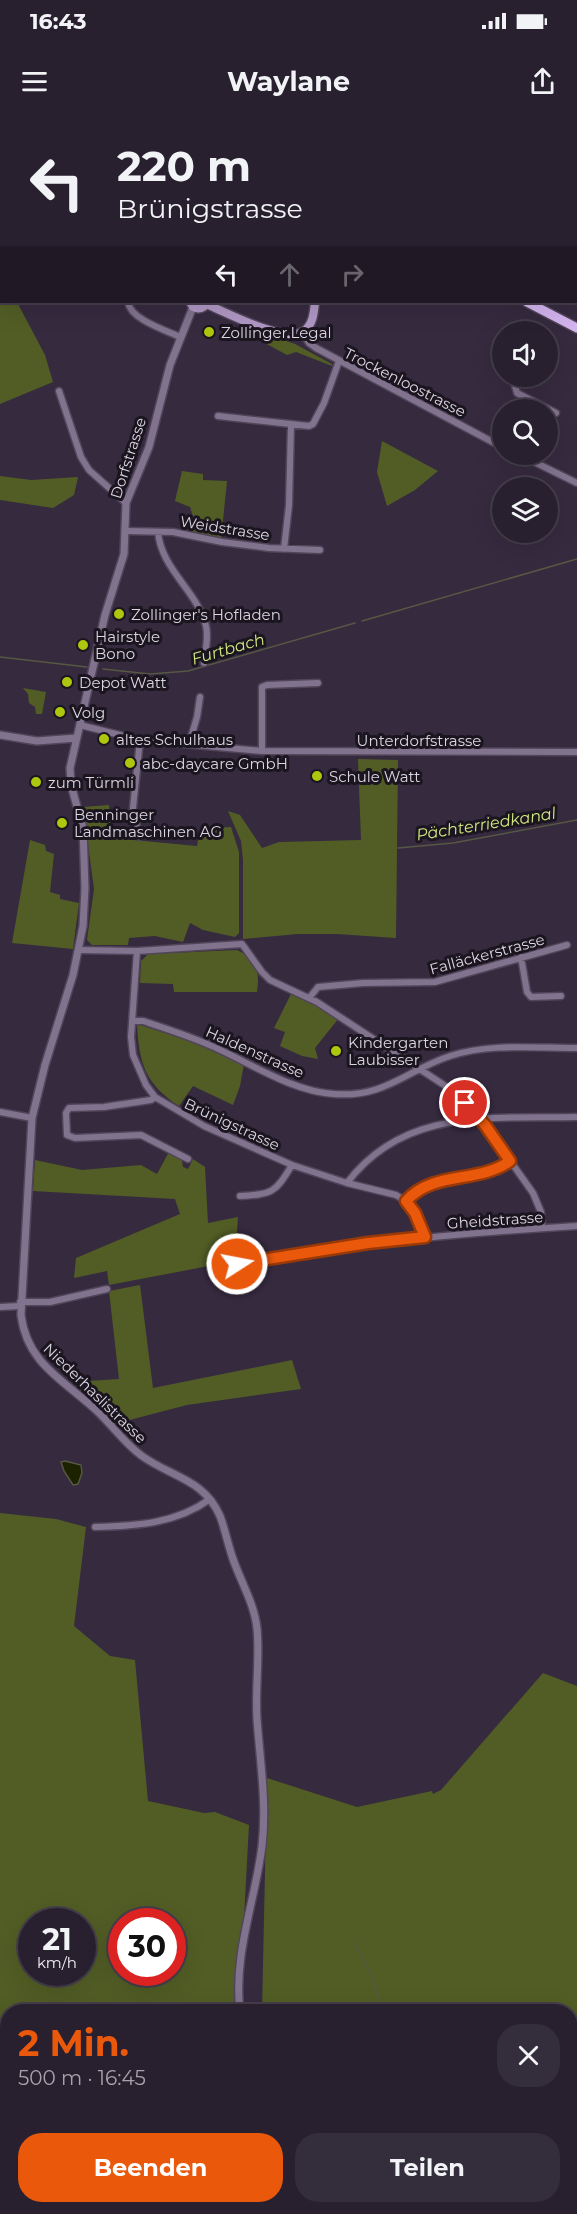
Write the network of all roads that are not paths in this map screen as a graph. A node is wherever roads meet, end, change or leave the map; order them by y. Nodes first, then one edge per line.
1 (128, 303) edge
2 (207, 303) edge
3 (315, 303) edge
4 (529, 303) edge
5 (192, 304) edge
6 (577, 328) edge
7 (302, 332) junction
8 (180, 337) junction
9 (339, 361) junction
10 (515, 387) edge
11 (59, 391) dead end
12 (529, 399) edge
13 (218, 416) dead end
14 (291, 424) junction
15 (492, 442) edge
16 (540, 465) edge
17 (577, 483) edge
18 (126, 503) junction
19 (127, 531) junction
20 (158, 532) junction
21 (284, 549) junction
22 (320, 550) dead end
23 (204, 663) dead end
24 (318, 683) dead end
25 (200, 697) dead end
26 (80, 725) junction
27 (0, 735) edge
28 (76, 738) junction
29 (140, 740) junction
30 (189, 744) junction
31 (262, 751) junction
32 (577, 752) edge
33 (139, 837) dead end
34 (567, 945) dead end
35 (80, 950) junction
36 (136, 951) junction
37 (520, 957) junction
38 (561, 996) dead end
39 (310, 997) junction
40 (132, 1021) junction
41 (577, 1048) edge
42 (420, 1070) junction
43 (155, 1097) junction
44 (0, 1112) edge
45 (577, 1117) edge
46 (32, 1118) junction
47 (480, 1119) junction
48 (188, 1159) dead end
49 (510, 1161) junction
50 (292, 1165) junction
51 (347, 1183) junction
52 (240, 1196) dead end
53 (406, 1201) junction
54 (577, 1226) edge
55 (542, 1228) junction
56 (425, 1237) junction
57 (237, 1264) dead end
58 (107, 1289) dead end
59 (20, 1304) junction
60 (0, 1307) edge
61 (210, 1499) junction
62 (94, 1527) dead end
63 (240, 2004) edge

1 - 8 street
2 - 5 main road
2 - 7 main road
3 - 7 main road
4 - 6 main road
5 - 8 street, Dorfstrasse
7 - 9 street, Trockenloostrasse
8 - 18 street, Dorfstrasse
9 - 14 street
9 - 15 street, Trockenloostrasse
10 - 12 street
11 - 18 street
13 - 14 street
14 - 21 street
16 - 17 street
18 - 19 street, Dorfstrasse
19 - 20 street, Weidstrasse
19 - 26 street, Dorfstrasse
20 - 21 street, Weidstrasse
20 - 23 street
21 - 22 street, Weidstrasse
24 - 31 street
25 - 30 street
26 - 28 street, Niederhaslistrasse
26 - 29 street, Unterdorfstrasse
27 - 28 street
28 - 35 street, Niederhaslistrasse
29 - 30 street, Unterdorfstrasse
29 - 33 street
30 - 31 street, Unterdorfstrasse
31 - 32 street, Unterdorfstrasse
34 - 37 street, Falläckerstrasse
35 - 36 street
35 - 46 street, Niederhaslistrasse
36 - 39 street
36 - 40 street, Brünigstrasse
37 - 38 street
37 - 39 street, Falläckerstrasse
39 - 42 street
40 - 42 street, Haldenstrasse
40 - 43 street, Brünigstrasse
41 - 42 street, Haldenstrasse
42 - 47 street
43 - 48 street
43 - 50 street, Brünigstrasse
44 - 46 street
45 - 47 street
46 - 59 street, Niederhaslistrasse
47 - 49 street
47 - 51 street
49 - 53 street
49 - 55 street
50 - 51 street, Brünigstrasse
50 - 52 street
51 - 53 street, Brünigstrasse
53 - 56 street
54 - 55 street, Gheidstrasse
55 - 56 street, Gheidstrasse
56 - 57 street, Gheidstrasse
58 - 59 street
59 - 60 street
59 - 61 street, Niederhaslistrasse
61 - 62 street
61 - 63 street, Niederhaslistrasse

